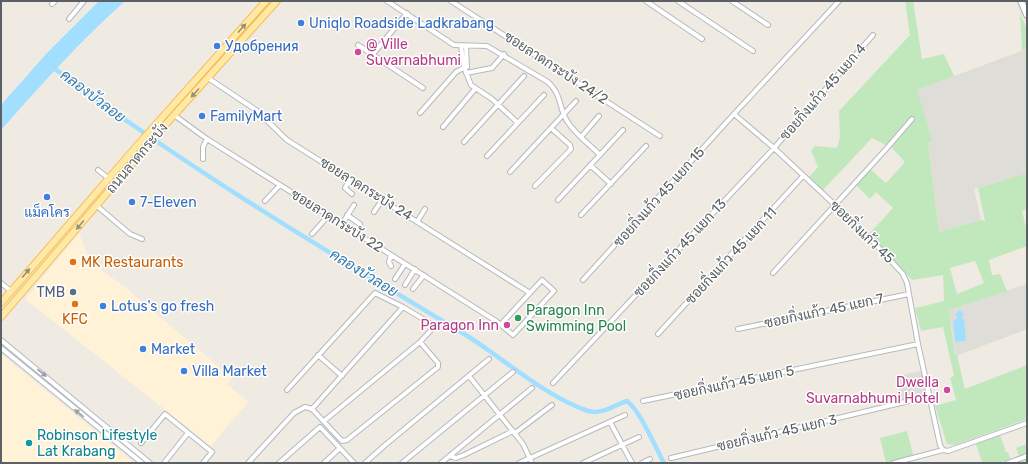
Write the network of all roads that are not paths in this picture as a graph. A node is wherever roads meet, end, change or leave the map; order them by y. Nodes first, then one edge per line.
1 (84, 1) edge
2 (266, 1) edge
3 (277, 1) edge
4 (388, 1) edge
5 (452, 1) edge
6 (646, 1) edge
7 (678, 1) edge
8 (732, 1) edge
9 (839, 1) edge
10 (1021, 1) edge
11 (407, 12) junction
12 (1027, 15) edge
13 (69, 19) dead end
14 (768, 25) dead end
15 (873, 35) dead end
16 (702, 39) dead end
17 (358, 45) dead end
18 (461, 46) junction
19 (466, 46) junction
20 (753, 51) dead end
21 (373, 54) junction
22 (504, 54) junction
23 (466, 69) junction
24 (524, 76) dead end
25 (208, 78) junction
26 (423, 88) dead end
27 (475, 89) junction
28 (544, 95) dead end
29 (576, 102) dead end
30 (498, 104) junction
31 (420, 113) dead end
32 (564, 114) junction
33 (734, 114) junction
34 (174, 115) junction
35 (599, 116) dead end
36 (912, 119) dead end
37 (518, 123) junction
38 (443, 127) dead end
39 (551, 128) junction
40 (623, 130) dead end
41 (660, 136) dead end
42 (581, 137) junction
43 (207, 139) junction
44 (464, 142) dead end
45 (646, 146) dead end
46 (774, 148) junction
47 (600, 155) junction
48 (487, 156) dead end
49 (203, 158) dead end
50 (590, 165) junction
51 (98, 170) dead end
52 (510, 172) dead end
53 (804, 176) junction
54 (108, 178) junction
55 (350, 179) junction
56 (611, 184) junction
57 (280, 185) junction
58 (535, 186) dead end
59 (352, 194) dead end
60 (382, 200) junction
61 (558, 200) dead end
62 (265, 201) dead end
63 (354, 205) dead end
64 (836, 205) junction
65 (97, 206) junction
66 (425, 209) dead end
67 (374, 212) dead end
68 (329, 215) junction
69 (348, 215) junction
70 (581, 215) dead end
71 (417, 222) junction
72 (342, 224) junction
73 (360, 224) dead end
74 (64, 230) junction
75 (312, 234) dead end
76 (72, 235) junction
77 (142, 239) dead end
78 (391, 255) junction
79 (405, 264) junction
80 (391, 266) dead end
81 (415, 269) junction
82 (773, 273) dead end
83 (424, 275) junction
84 (395, 279) dead end
85 (583, 280) dead end
86 (1, 283) edge
87 (405, 285) dead end
88 (413, 289) dead end
89 (11, 291) junction
90 (530, 293) junction
91 (909, 294) junction
92 (1, 303) edge
93 (403, 307) junction
94 (1, 317) edge
95 (501, 324) junction
96 (738, 329) dead end
97 (658, 334) dead end
98 (1, 340) edge
99 (420, 342) junction
100 (918, 344) junction
101 (1, 348) edge
102 (318, 355) junction
103 (489, 359) dead end
104 (28, 362) junction
105 (24, 366) junction
106 (513, 372) dead end
107 (342, 376) junction
108 (469, 376) junction
109 (553, 383) dead end
110 (532, 388) dead end
111 (61, 389) junction
112 (287, 390) dead end
113 (57, 394) junction
114 (484, 395) junction
115 (930, 396) junction
116 (643, 401) dead end
117 (552, 405) dead end
118 (312, 408) junction
119 (500, 414) junction
120 (624, 415) dead end
121 (324, 421) junction
122 (610, 422) junction
123 (1027, 423) edge
124 (114, 432) junction
125 (514, 432) junction
126 (188, 433) junction
127 (639, 437) dead end
128 (110, 438) junction
129 (141, 443) dead end
130 (129, 444) junction
131 (622, 445) junction
132 (340, 448) junction
133 (124, 450) junction
134 (943, 450) junction
135 (450, 456) junction
136 (1027, 456) edge
137 (530, 458) junction
138 (671, 458) dead end
139 (650, 459) dead end
140 (142, 463) edge
141 (150, 463) edge
142 (164, 463) edge
143 (203, 463) edge
144 (248, 463) edge
145 (279, 463) edge
146 (324, 463) edge
147 (354, 463) edge
148 (366, 463) edge
149 (402, 463) edge
150 (441, 463) edge
151 (519, 463) edge
152 (532, 463) edge
153 (584, 463) edge
154 (632, 463) edge
155 (642, 463) edge
156 (894, 463) edge
157 (1008, 463) edge

1 - 13 street
54 -> 2 main road, ถนนลาดกระบัง
3 - 25 main road, ถนนลาดกระบัง
4 - 11 street
5 - 41 street, ซอยลาดกระบัง 24/2
6 - 16 street
7 - 20 street
8 - 14 street
9 - 33 street
10 - 12 main road
11 - 18 street
11 - 21 street
15 - 46 street, ซอยกิ่งแก้ว 45 แยก 4
17 - 21 street
18 - 19 street
18 - 23 street
19 - 22 street
19 - 23 street
21 - 26 street
22 - 23 street
22 - 32 street
23 - 27 street
23 - 31 street
24 - 30 street
25 -> 34 main road, ถนนลาดกระบัง
25 - 55 street, ซอยลาดกระบัง 24
27 - 30 street
27 - 38 street
28 - 37 street
29 - 32 street
30 - 37 street
30 - 44 street
32 - 39 street
32 - 42 street
33 - 46 street, ซอยกิ่งแก้ว 45
33 - 85 street, ซอยกิ่งแก้ว 45 แยก 15
34 - 43 street, ซอยลาดกระบัง 22
34 - 65 main road, ถนนลาดกระบัง
35 - 42 street
36 - 64 street
37 - 48 street
39 - 52 street
39 - 58 street
40 - 47 street
42 - 47 street
43 - 49 street
43 - 57 street, ซอยลาดกระบัง 22
45 - 56 street
46 - 53 street, ซอยกิ่งแก้ว 45
46 - 109 street, ซอยกิ่งแก้ว 45 แยก 13
47 - 50 street
50 - 56 street
50 - 61 street
51 - 54 street
53 - 64 street, ซอยกิ่งแก้ว 45
53 - 97 street, ซอยกิ่งแก้ว 45 แยก 11
54 - 74 main road, ถนนลาดกระบัง
55 - 59 street
55 - 60 street, ซอยลาดกระบัง 24
56 - 70 street
57 - 62 street
57 - 68 street, ซอยลาดกระบัง 22
60 - 67 street
60 - 71 street, ซอยลาดกระบัง 24
63 - 69 street
64 - 82 street
64 - 91 street, ซอยกิ่งแก้ว 45
65 -> 76 main road, ถนนลาดกระบัง
65 - 77 street
66 - 71 street
68 - 72 street, ซอยลาดกระบัง 22
68 - 75 street
69 - 72 street
69 - 73 street
71 - 90 street, ซอยลาดกระบัง 24
72 - 78 street, ซอยลาดกระบัง 22
74 - 76 main road
89 -> 74 main road, ถนนลาดกระบัง
76 - 94 main road, ถนนลาดกระบัง
78 - 79 street, ซอยลาดกระบัง 22
78 - 80 street
79 - 81 street, ซอยลาดกระบัง 22
79 - 84 street
81 - 83 street, ซอยลาดกระบัง 22
81 - 87 street
83 - 88 street
83 - 95 street, ซอยลาดกระบัง 22
86 - 89 street
89 - 92 main road, ถนนลาดกระบัง
90 - 95 street
90 - 95 street, ซอยลาดกระบัง 22
91 - 96 street, ซอยกิ่งแก้ว 45 แยก 7
91 - 100 street, ซอยกิ่งแก้ว 45
93 - 99 street
93 - 102 street
93 - 107 street
98 - 104 street
99 - 121 street
99 - 121 street
100 - 115 street, ซอยกิ่งแก้ว 45
100 - 116 street, ซอยกิ่งแก้ว 45 แยก 5
101 - 105 street
102 - 107 street
102 - 112 street
103 - 108 street
104 - 105 street
104 -> 111 street
105 - 113 street
106 - 114 street
107 - 118 street
108 - 114 street
108 - 148 street
110 - 119 street
111 - 113 street
111 - 124 street
128 -> 113 street
114 - 119 street
114 - 149 street
115 - 134 street, ซอยกิ่งแก้ว 45
115 - 138 street, ซอยกิ่งแก้ว 45 แยก 3
117 - 125 street
118 - 121 street
118 - 144 street
119 - 125 street
119 - 135 street
120 - 122 street
122 - 131 street
122 - 137 street
123 - 134 street
124 - 128 street
124 - 130 street
125 - 135 street
125 - 137 street
126 - 129 street
126 - 142 street
126 - 143 street
127 - 131 street
128 - 133 street
130 - 133 street
130 - 141 street
131 - 153 street
131 - 154 street
132 - 145 street
132 - 146 street
132 - 147 street
133 - 140 street
134 - 156 street
135 - 150 street
136 - 157 street
137 - 151 street
137 - 152 street
139 - 155 street

